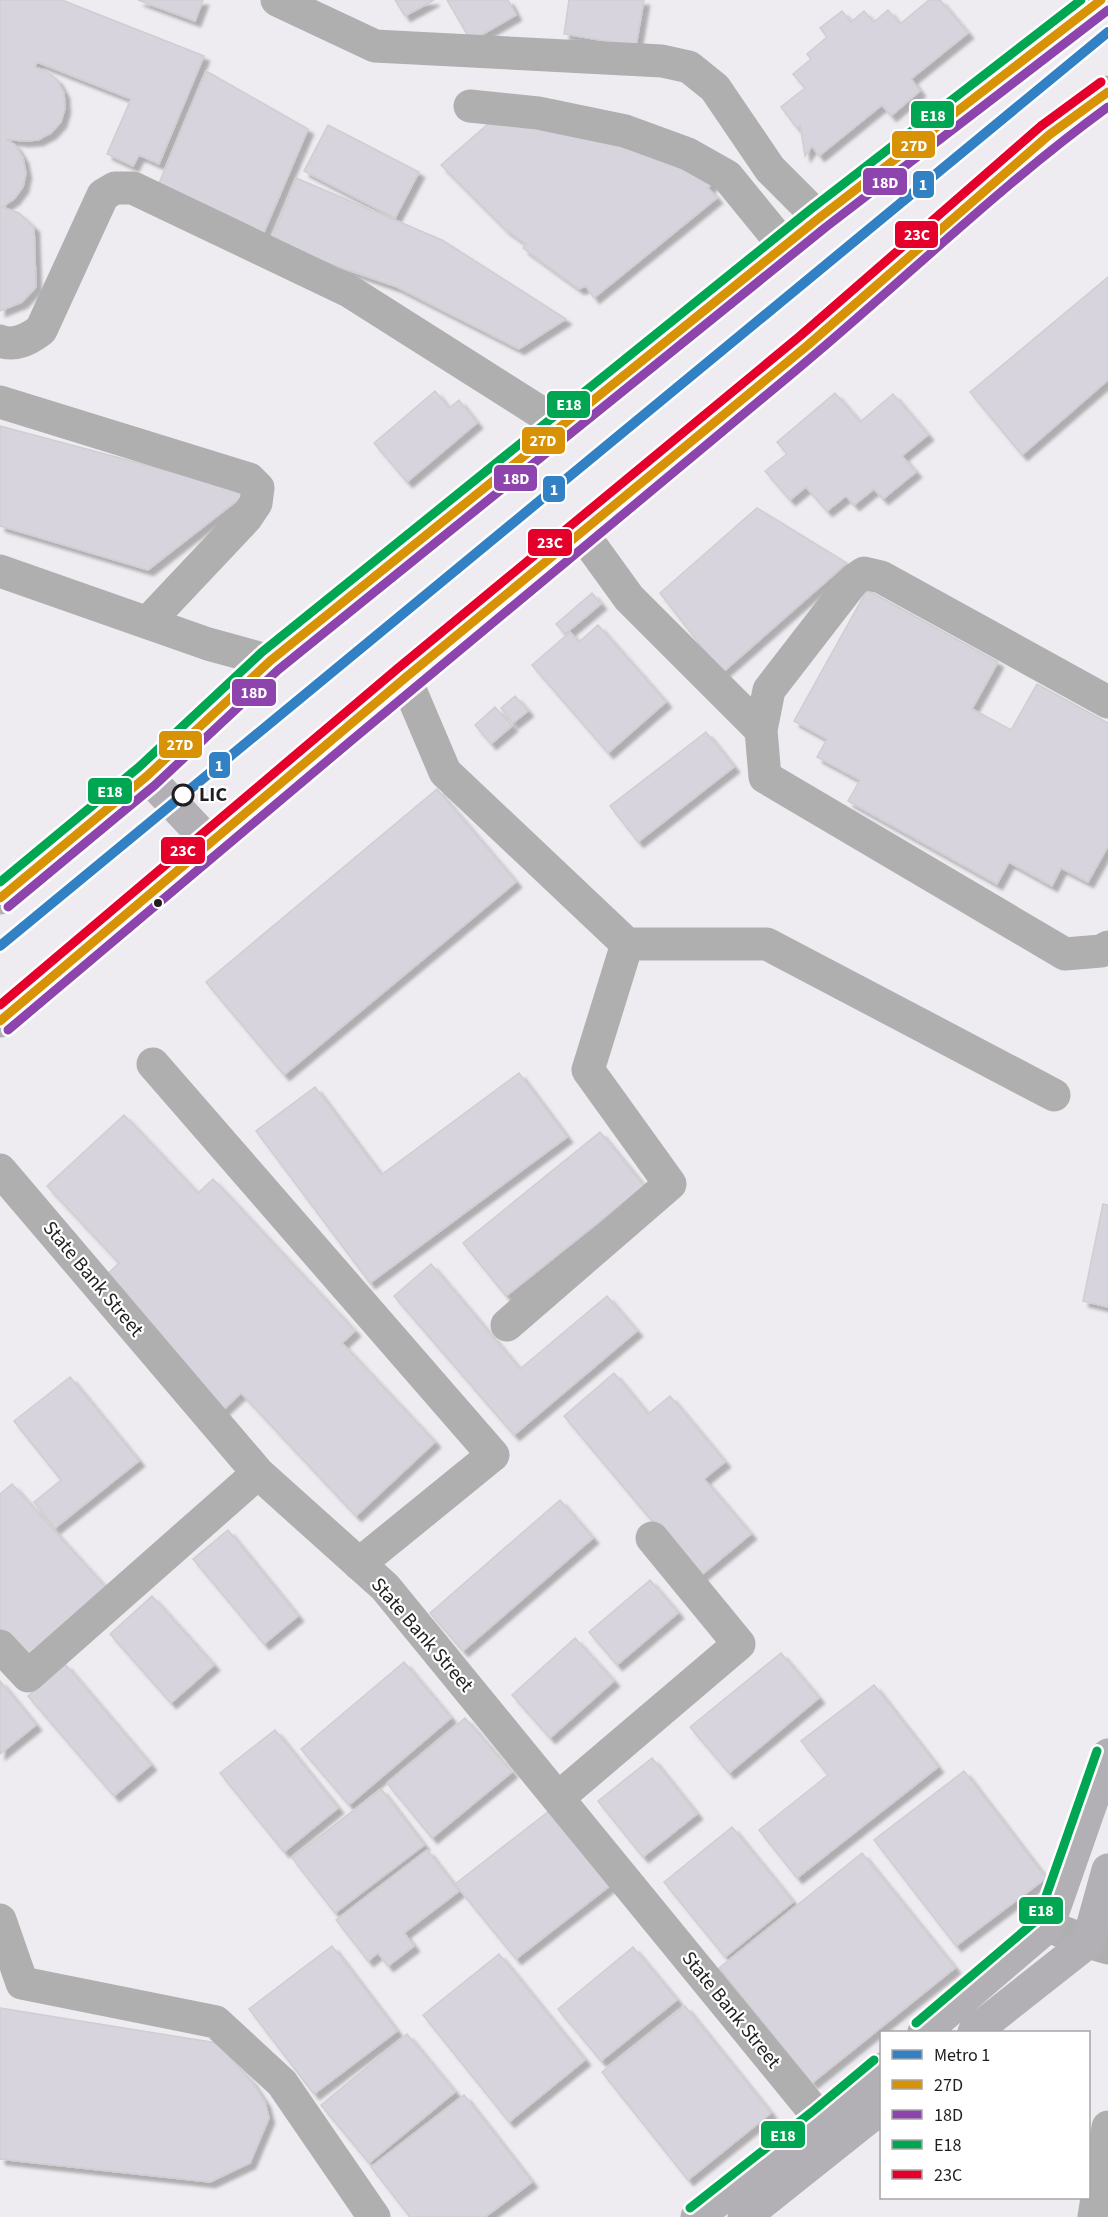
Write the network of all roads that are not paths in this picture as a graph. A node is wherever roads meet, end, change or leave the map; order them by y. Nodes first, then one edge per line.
1 (277, 0) edge
2 (1101, 0) edge
3 (1108, 92) edge
4 (470, 106) dead end
5 (819, 218) junction
6 (784, 246) junction
7 (0, 341) edge
8 (0, 402) edge
9 (562, 426) junction
10 (582, 533) junction
11 (0, 571) edge
12 (148, 622) junction
13 (270, 661) junction
14 (405, 678) junction
15 (1108, 702) edge
16 (761, 730) junction
17 (147, 776) junction
18 (210, 843) junction
19 (0, 898) edge
20 (627, 944) junction
21 (1108, 947) edge
22 (0, 1021) edge
23 (153, 1064) dead end
24 (1054, 1095) dead end
25 (0, 1170) edge
26 (507, 1325) dead end
27 (258, 1473) junction
28 (652, 1538) dead end
29 (358, 1564) junction
30 (0, 1646) edge
31 (1107, 1762) edge
32 (558, 1798) junction
33 (1108, 1870) edge
34 (0, 1920) edge
35 (1048, 1926) junction
36 (1098, 1945) edge
37 (925, 2031) edge
38 (975, 2031) edge
39 (880, 2071) edge
40 (880, 2109) edge
41 (821, 2120) junction
42 (1108, 2127) edge
43 (367, 2214) edge
44 (697, 2217) edge
45 (744, 2217) edge
46 (1095, 2217) edge

1 - 5 street
2 - 5 main road
3 - 10 main road
4 - 6 street
5 - 6 main road
6 - 9 main road
7 - 9 street
8 - 12 street
9 - 13 main road
10 - 14 main road
10 - 16 street
11 - 12 street
12 - 13 street
13 - 17 main road
14 - 18 main road
14 - 20 street
15 - 16 street
16 - 21 street
17 - 18 main road
17 - 19 main road
18 - 22 main road
20 - 24 street
20 - 26 street
23 - 29 street
25 - 27 street, State Bank Street
27 - 29 street, State Bank Street
27 - 30 street
28 - 32 street
29 - 32 street, State Bank Street
31 - 35 main road
32 - 41 street, State Bank Street
33 - 36 main road
34 - 43 street
35 - 36 street
35 - 37 main road
36 - 38 main road
39 - 41 main road
40 - 45 main road
41 - 44 main road
42 - 46 street

